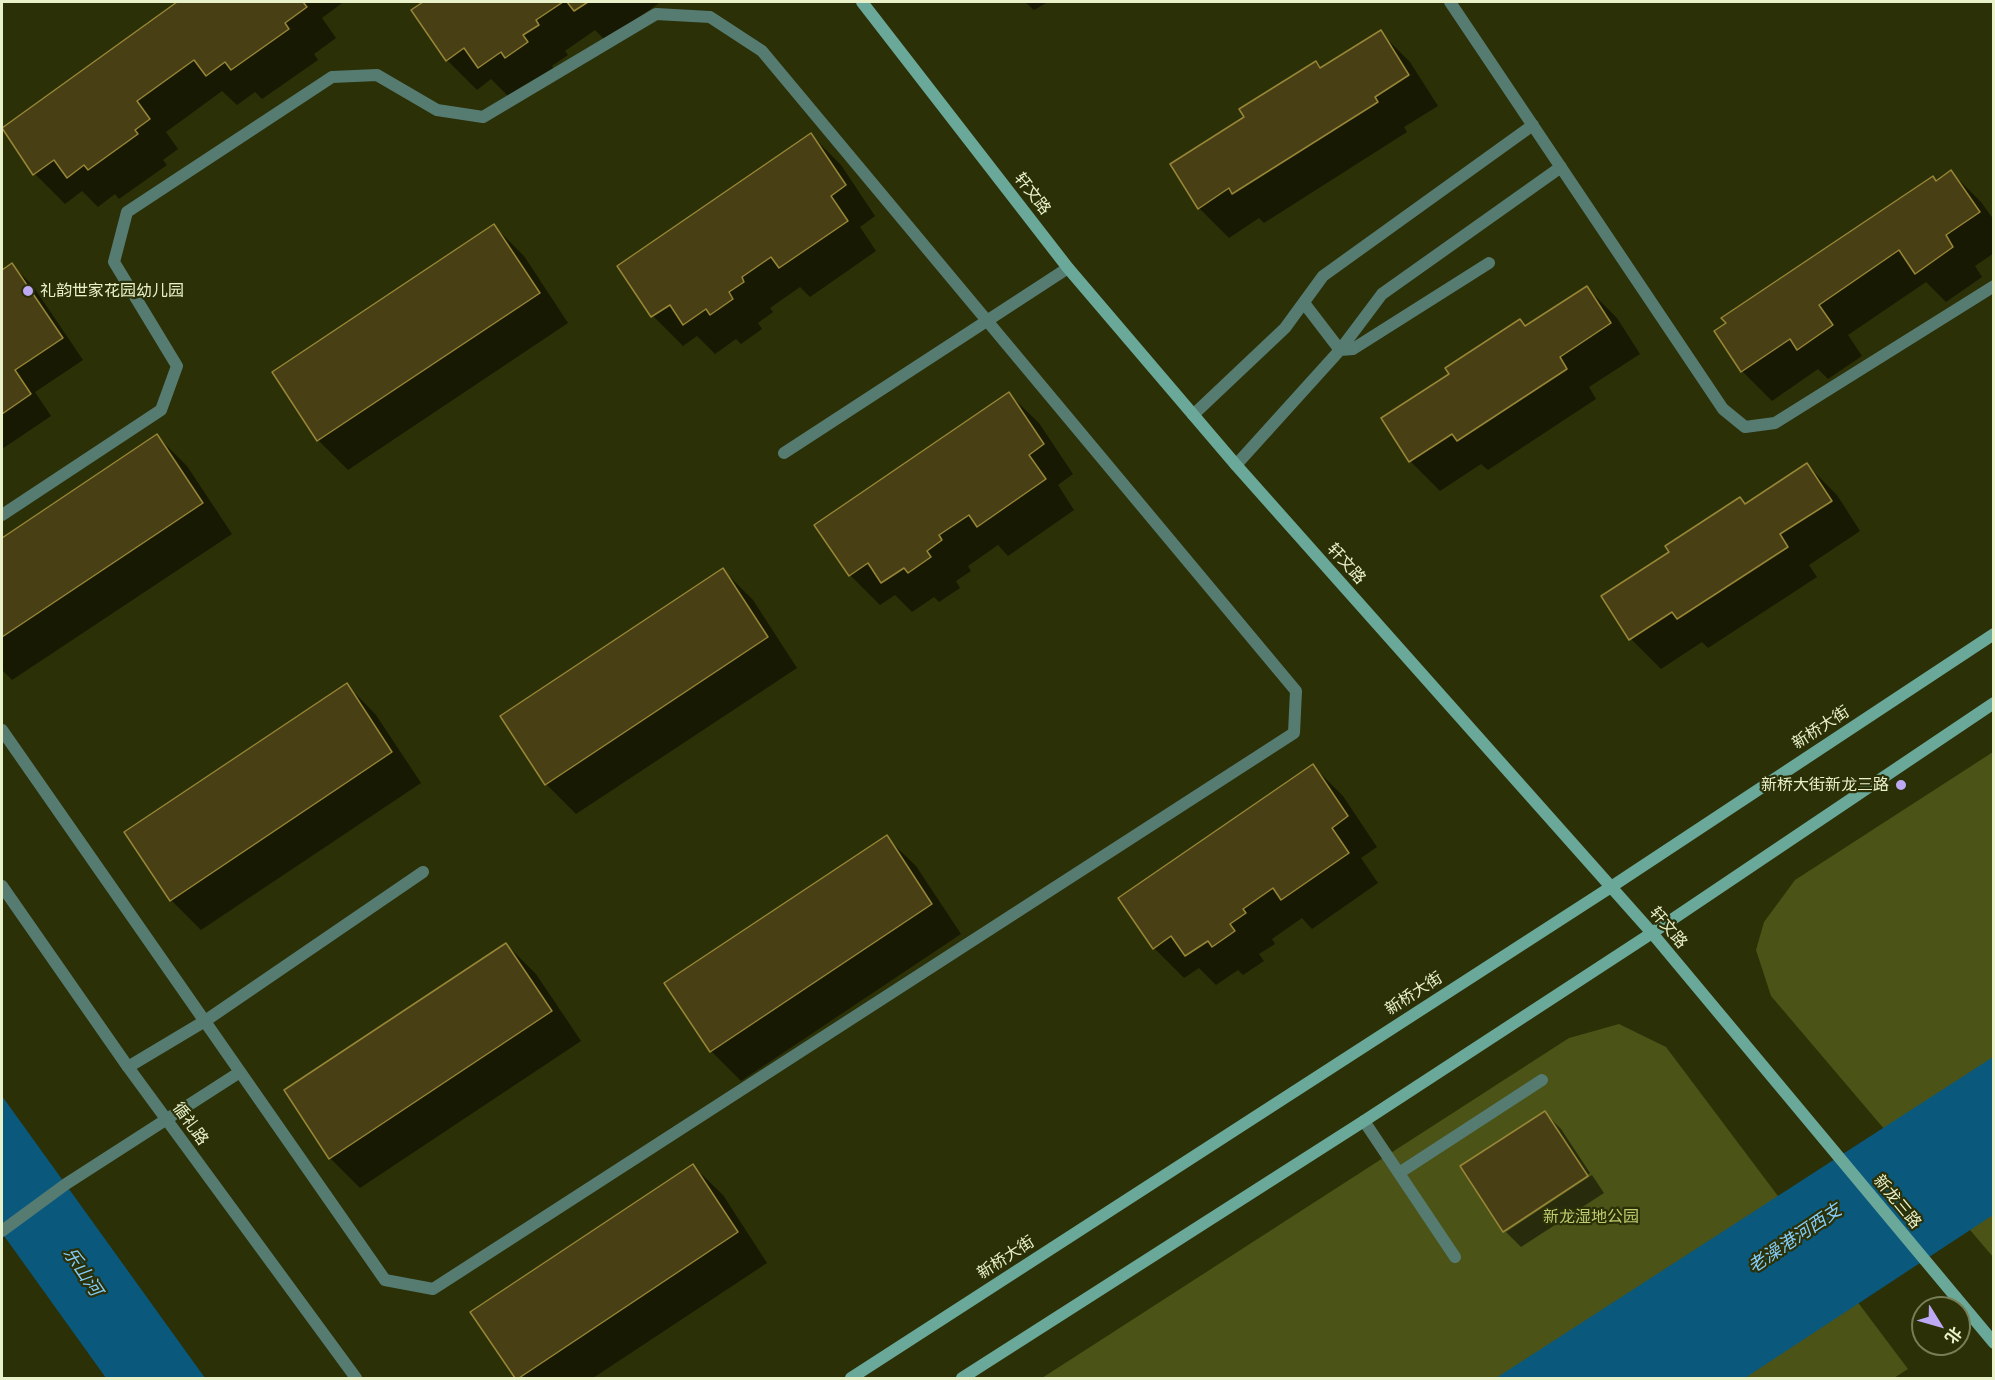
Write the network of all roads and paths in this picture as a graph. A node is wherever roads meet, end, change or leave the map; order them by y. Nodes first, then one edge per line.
1 (861, 2) edge
2 (1450, 2) edge
3 (1533, 125) junction
4 (1561, 167) junction
5 (1489, 262) dead end
6 (1068, 268) junction
7 (1994, 286) edge
8 (1304, 303) junction
9 (987, 320) junction
10 (1341, 350) junction
11 (1193, 415) junction
12 (784, 453) dead end
13 (1236, 465) junction
14 (2, 515) edge
15 (1994, 634) edge
16 (1994, 704) edge
17 (2, 730) edge
18 (423, 872) dead end
19 (2, 886) edge
20 (1611, 886) junction
21 (1652, 933) junction
22 (205, 1021) junction
23 (128, 1067) junction
24 (240, 1072) junction
25 (1542, 1080) dead end
26 (166, 1118) junction
27 (1364, 1121) junction
28 (1820, 1135) joint
29 (1399, 1173) junction
30 (2, 1231) edge
31 (1455, 1257) dead end
32 (1994, 1343) edge
33 (356, 1378) edge
34 (851, 1378) edge
35 (962, 1378) edge

1 - 6 street, 轩文路
2 - 3 street
3 - 4 street
3 - 8 street
4 - 7 street
4 - 10 street
5 - 10 street
6 - 9 street
6 - 11 street, 轩文路
8 - 10 street
8 - 11 street
9 - 12 street
9 - 14 street
9 - 24 street
10 - 13 street
11 - 13 street, 轩文路
13 - 20 street, 轩文路
15 - 20 street, 新桥大街
16 - 21 street
17 - 22 street
18 - 22 street
19 - 23 street, 循礼路
20 - 21 street, 轩文路
20 - 34 street, 新桥大街
21 - 27 street
21 - 28 street, 轩文路
22 - 23 street
22 - 24 street
23 - 26 street, 循礼路
24 - 26 street
25 - 29 street
26 - 30 street
26 - 33 street, 循礼路
27 - 29 street
27 - 35 street
28 - 32 street, 新龙三路
29 - 31 street

